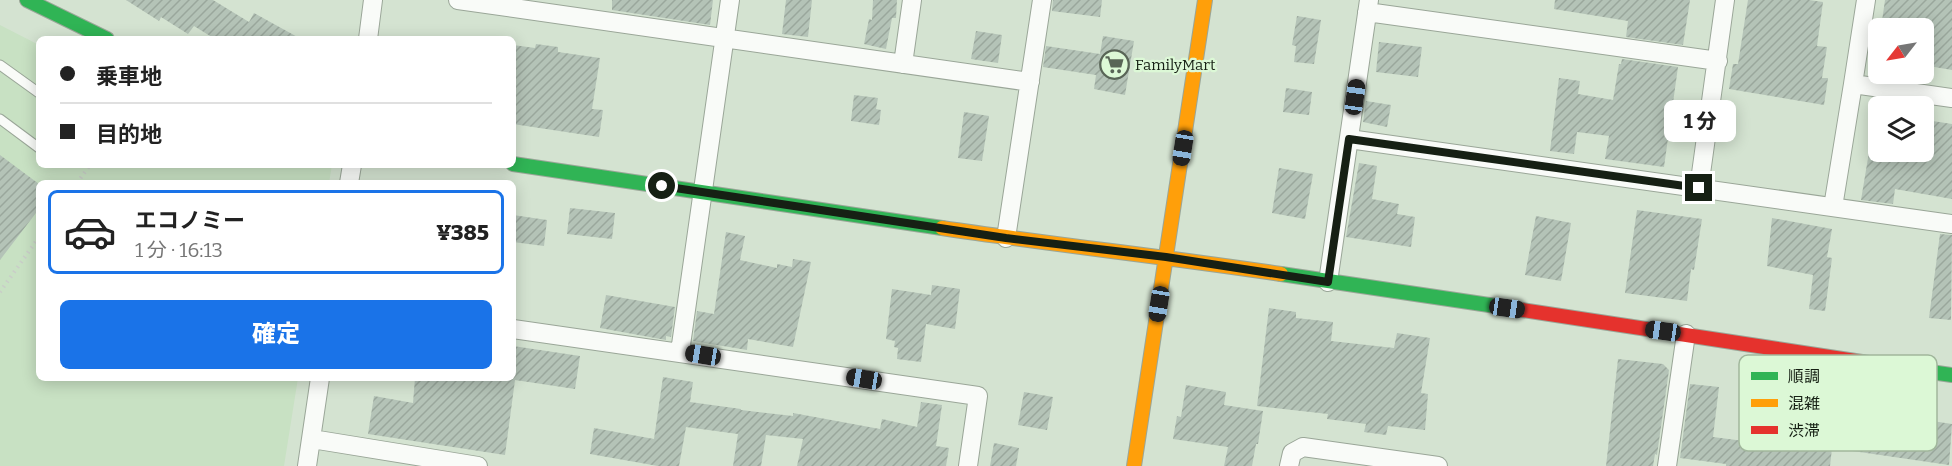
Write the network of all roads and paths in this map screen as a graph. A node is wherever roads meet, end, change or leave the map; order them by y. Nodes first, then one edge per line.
1 (27, 0) edge
2 (373, 0) edge
3 (458, 0) edge
4 (729, 0) edge
5 (912, 0) edge
6 (1042, 0) edge
7 (1205, 0) edge
8 (1725, 0) edge
9 (1866, 0) edge
10 (1368, 6) edge
11 (101, 36) edge
12 (368, 36) edge
13 (724, 38) junction
14 (1718, 61) junction
15 (903, 64) junction
16 (0, 65) edge
17 (1030, 82) junction
18 (1853, 84) junction
19 (36, 91) edge
20 (1952, 98) edge
21 (0, 119) edge
22 (1349, 139) junction
23 (36, 146) edge
24 (516, 164) edge
25 (1699, 188) junction
26 (704, 192) junction
27 (1833, 207) junction
28 (1952, 224) edge
29 (1006, 238) junction
30 (36, 241) edge
31 (1166, 257) junction
32 (1328, 282) junction
33 (0, 292) edge
34 (516, 329) edge
35 (1686, 334) junction
36 (680, 351) junction
37 (1822, 355) edge
38 (1937, 373) edge
39 (1952, 375) edge
40 (320, 381) edge
41 (312, 439) junction
42 (1415, 465) edge
43 (307, 466) edge
44 (478, 466) edge
45 (968, 466) edge
46 (1134, 466) edge
47 (1289, 466) edge
48 (1438, 466) edge
49 (1667, 466) edge

1 - 11 street
2 - 12 street
3 - 13 street
4 - 13 street
5 - 15 street
6 - 17 street
7 - 31 street
8 - 14 street
9 - 18 street
10 - 14 street
10 - 22 street
13 - 15 street
13 - 26 street
14 - 25 street
15 - 17 street
16 - 19 lane
17 - 29 street
18 - 20 street
18 - 27 street
21 - 23 lane
22 - 25 street
22 - 32 street
24 - 26 street
25 - 27 street
26 - 29 street
26 - 36 street
27 - 28 street
29 - 31 street
30 - 33 path
31 - 32 street
31 - 46 street
32 - 35 street
34 - 36 street
35 - 37 street
35 - 49 street
36 - 45 street
38 - 39 street
40 - 41 street
41 - 43 street
41 - 44 street
42 - 47 street
42 - 48 street

